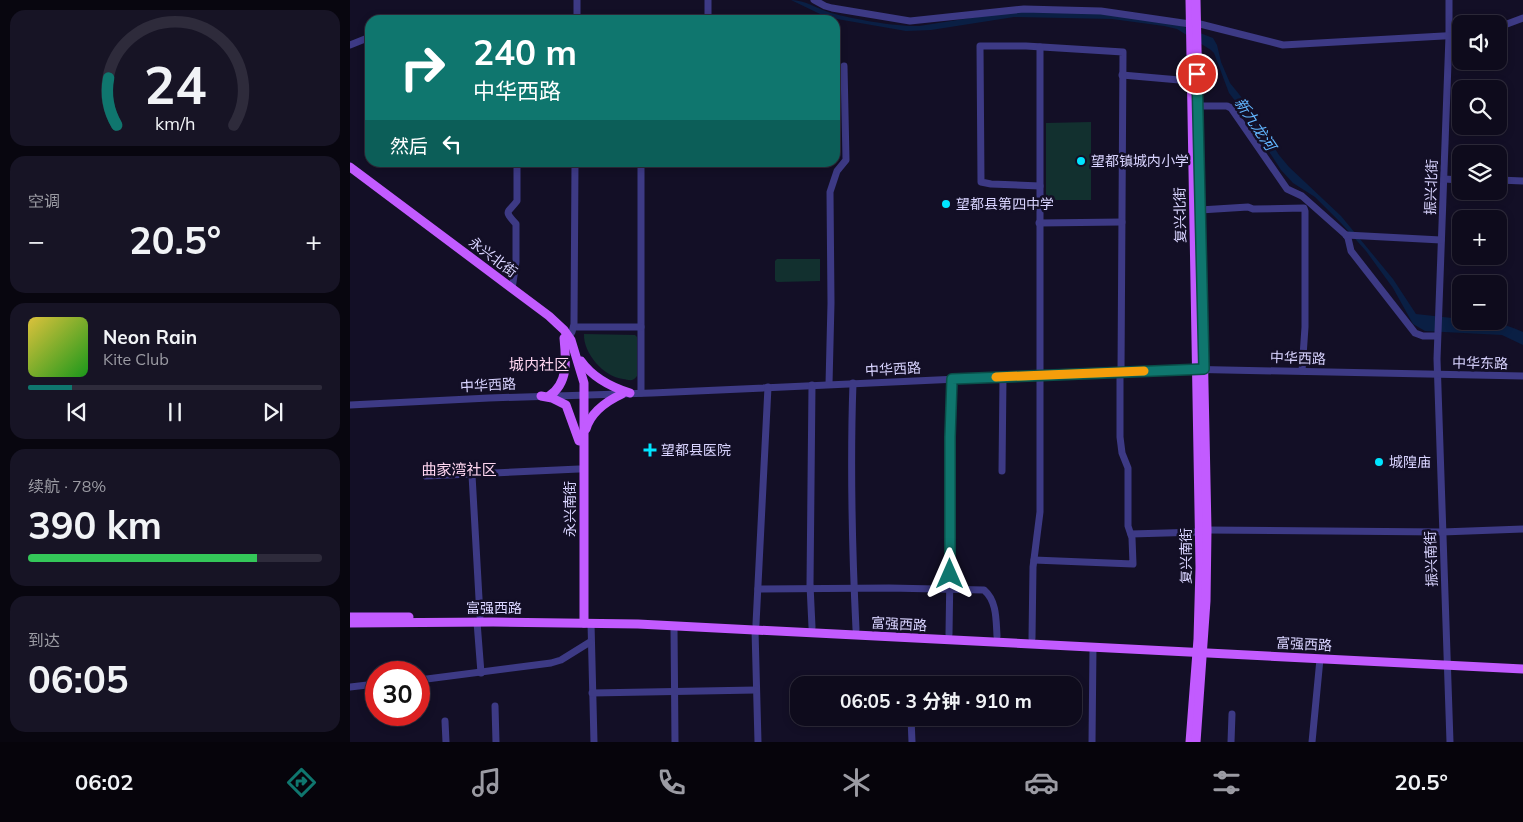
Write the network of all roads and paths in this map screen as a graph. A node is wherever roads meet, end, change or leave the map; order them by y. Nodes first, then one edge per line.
1 (577, 0) edge
2 (708, 0) edge
3 (814, 0) edge
4 (1041, 0) edge
5 (1190, 0) edge
6 (1196, 0) edge
7 (1449, 0) edge
8 (1040, 10) junction
9 (577, 15) edge
10 (708, 15) edge
11 (1523, 18) edge
12 (1507, 24) edge
13 (1193, 25) junction
14 (1449, 36) junction
15 (1452, 36) edge
16 (365, 39) edge
17 (1193, 42) junction
18 (350, 45) edge
19 (1040, 47) junction
20 (844, 66) dead end
21 (1122, 75) junction
22 (1191, 81) junction
23 (1198, 106) junction
24 (350, 166) edge
25 (517, 167) edge
26 (575, 167) edge
27 (641, 167) edge
28 (350, 173) edge
29 (1444, 179) junction
30 (1452, 179) edge
31 (1507, 180) edge
32 (1523, 181) edge
33 (1040, 186) junction
34 (1200, 210) junction
35 (1122, 222) junction
36 (1039, 223) junction
37 (1348, 235) junction
38 (1441, 240) junction
39 (512, 289) junction
40 (574, 327) junction
41 (640, 327) junction
42 (1438, 335) junction
43 (567, 338) junction
44 (575, 349) junction
45 (1200, 369) junction
46 (1302, 371) junction
47 (1120, 372) junction
48 (1039, 375) junction
49 (1437, 375) junction
50 (1523, 376) edge
51 (1004, 377) junction
52 (952, 379) junction
53 (853, 383) junction
54 (829, 384) junction
55 (812, 385) junction
56 (768, 387) junction
57 (626, 393) junction
58 (641, 393) junction
59 (581, 395) junction
60 (545, 396) junction
61 (350, 405) edge
62 (582, 437) junction
63 (579, 469) junction
64 (1002, 471) dead end
65 (472, 475) junction
66 (426, 476) dead end
67 (1523, 529) edge
68 (1204, 531) junction
69 (1442, 532) junction
70 (1131, 534) junction
71 (1034, 560) junction
72 (854, 588) junction
73 (758, 589) junction
74 (811, 589) junction
75 (950, 589) junction
76 (350, 617) edge
77 (478, 619) junction
78 (584, 621) junction
79 (350, 623) edge
80 (674, 626) junction
81 (755, 627) junction
82 (812, 627) junction
83 (856, 629) junction
84 (948, 634) junction
85 (997, 636) junction
86 (1032, 638) junction
87 (590, 642) junction
88 (1093, 647) junction
89 (1200, 650) junction
90 (1320, 659) junction
91 (1447, 662) junction
92 (1523, 663) edge
93 (1523, 669) edge
94 (481, 673) junction
95 (430, 679) edge
96 (365, 685) edge
97 (350, 687) edge
98 (756, 690) junction
99 (674, 691) junction
100 (592, 693) junction
101 (495, 706) dead end
102 (1232, 714) dead end
103 (445, 721) dead end
104 (911, 726) edge
105 (446, 742) edge
106 (496, 742) edge
107 (594, 742) edge
108 (675, 742) edge
109 (758, 742) edge
110 (912, 742) edge
111 (1092, 742) edge
112 (1190, 742) edge
113 (1196, 742) edge
114 (1231, 742) edge
115 (1312, 742) edge
116 (1450, 742) edge

1 - 9 street
2 - 10 street
3 - 8 street
4 - 8 street
5 - 13 main road, 复兴北街
6 - 13 main road, 复兴北街
7 - 14 street, 振兴北街
8 - 13 street
11 - 12 street
13 - 14 street
13 - 17 main road, 复兴北街
14 - 15 street
14 - 29 street, 振兴北街
16 - 18 street
17 - 22 main road, 复兴北街
17 - 23 main road, 复兴北街
19 - 21 street
19 - 33 street
19 - 33 street
20 - 54 street
21 - 22 street
21 - 35 street
22 - 45 main road, 复兴北街
23 - 34 main road, 复兴北街
23 - 37 street
24 - 39 main road, 永兴北街
25 - 39 street
26 - 40 street
27 - 41 street
28 - 43 main road, 永兴北街
29 - 30 street
29 - 38 street, 振兴北街
31 - 32 street
33 - 36 street
34 - 45 main road, 复兴北街
34 - 46 street
35 - 36 street
35 - 47 street
36 - 48 street
37 - 38 street
37 - 42 street
38 - 42 street, 振兴北街
39 - 43 main road, 永兴北街
40 - 41 street
40 - 43 street
41 - 58 street
42 - 49 street, 振兴北街
43 - 44 main road, 永兴北街
43 - 59 main road, 永兴北街
43 - 60 main road
44 - 57 main road
44 - 59 main road, 永兴北街
45 - 46 street, 中华西路
45 - 47 street, 中华西路
45 - 68 main road, 复兴南街
46 - 49 street, 中华西路
47 - 48 street, 中华西路
47 - 70 street
48 - 51 street, 中华西路
48 - 71 street
49 - 50 street, 中华东路
49 - 69 street, 振兴南街
51 - 52 street, 中华西路
51 - 64 street
52 - 53 street, 中华西路
52 - 75 street
53 - 54 street, 中华西路
53 - 72 street
54 - 55 street, 中华西路
55 - 56 street, 中华西路
55 - 74 street
56 - 58 street, 中华西路
56 - 73 street
57 - 58 street, 中华西路
57 - 59 street, 中华西路
57 - 62 main road
59 - 60 street, 中华西路
59 - 62 main road, 永兴南街
60 - 61 street, 中华西路
60 - 62 main road
62 - 63 main road, 永兴南街
62 - 78 main road, 永兴南街
63 - 65 street
63 - 78 main road, 永兴南街
65 - 66 street
65 - 77 street
67 - 69 street
68 - 69 street
68 - 70 street
68 - 89 main road, 复兴南街
69 - 91 street, 振兴南街
70 - 71 street
71 - 86 street
72 - 74 street
72 - 75 street
72 - 83 street
73 - 74 street
73 - 81 street
74 - 82 street
75 - 84 street
75 - 85 street
76 - 77 main road, 富强西路
77 - 78 main road, 富强西路
77 - 79 main road, 富强西路
77 - 94 street
78 - 80 main road, 富强西路
78 - 81 main road, 富强西路
78 - 87 street
80 - 81 main road, 富强西路
80 - 99 street
81 - 82 main road, 富强西路
81 - 88 main road, 富强西路
81 - 98 street
82 - 83 main road, 富强西路
83 - 84 main road, 富强西路
84 - 85 main road, 富强西路
85 - 86 main road, 富强西路
86 - 89 main road, 富强西路
87 - 94 street
87 - 100 street
88 - 89 main road, 富强西路
88 - 111 street
89 - 90 main road, 富强西路
89 - 91 main road, 富强西路
89 - 112 main road, 复兴南街
89 - 113 main road, 复兴南街
90 - 91 main road, 富强西路
90 - 115 street
91 - 92 main road
91 - 93 main road
91 - 116 street, 振兴南街
94 - 95 street
96 - 97 street
98 - 99 street
98 - 109 street
99 - 100 street
99 - 108 street
100 - 107 street
101 - 106 street
102 - 114 street
103 - 105 street
104 - 110 street

